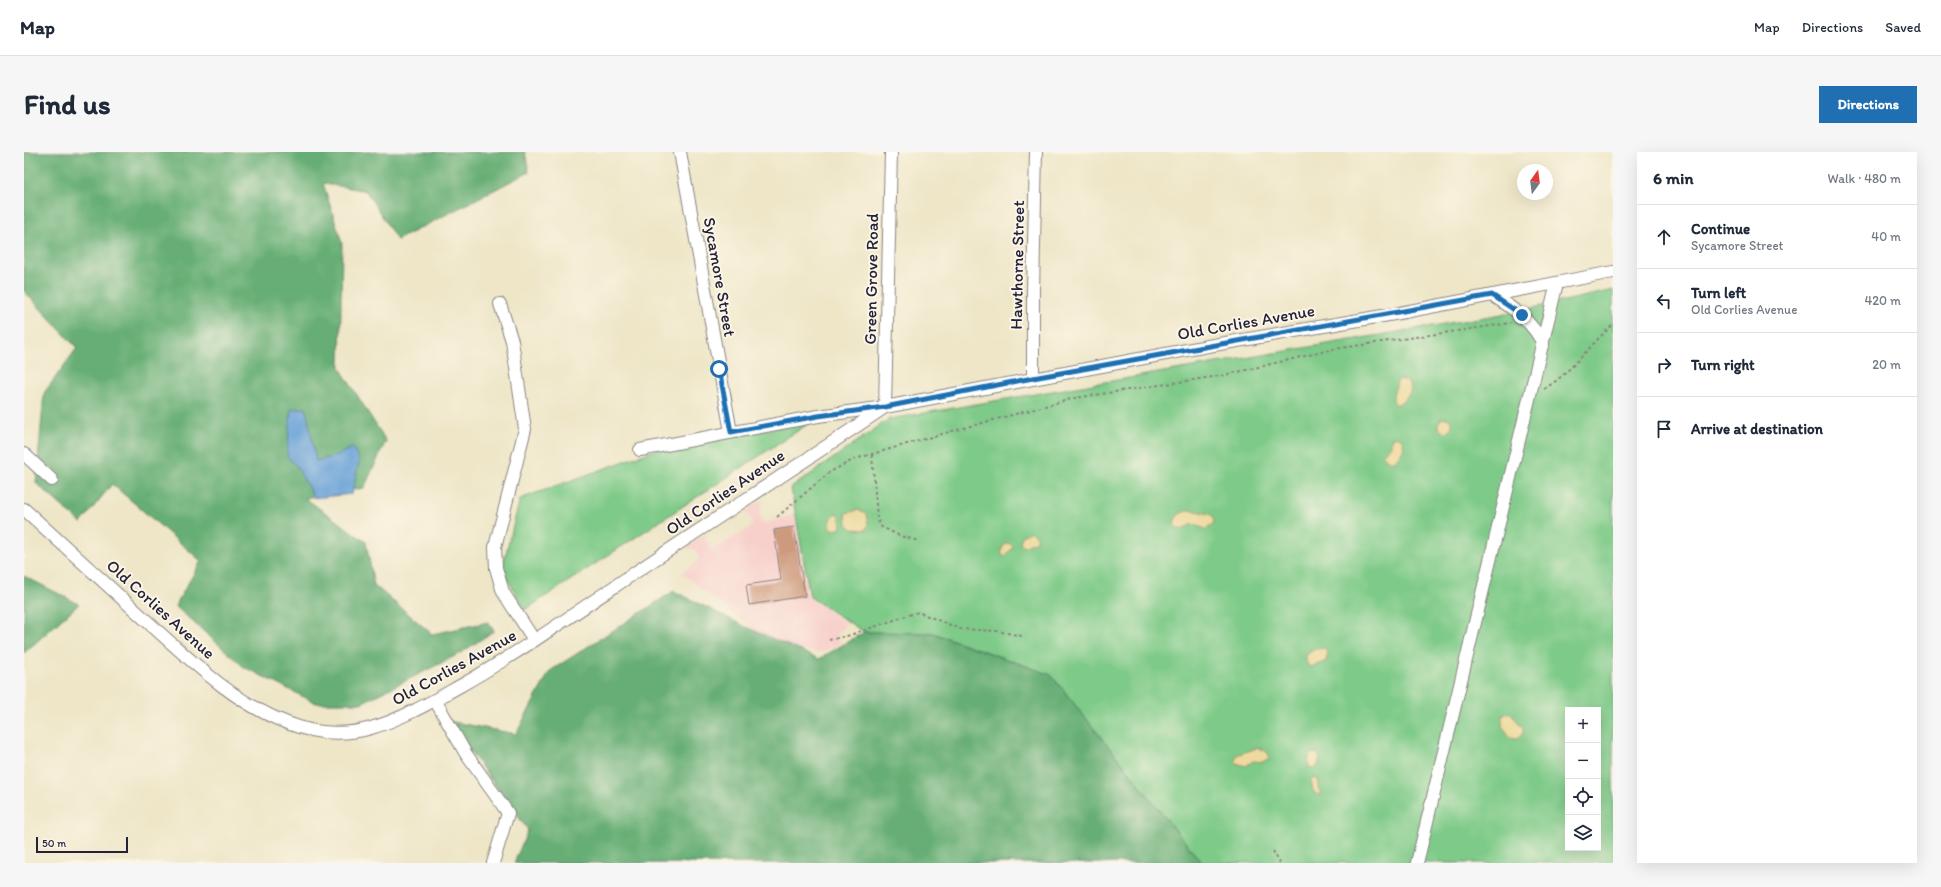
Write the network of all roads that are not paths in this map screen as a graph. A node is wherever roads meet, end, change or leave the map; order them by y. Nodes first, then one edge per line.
1 (680, 152) edge
2 (891, 152) edge
3 (1036, 152) edge
4 (1613, 272) edge
5 (1557, 283) junction
6 (1492, 295) junction
7 (500, 304) dead end
8 (1543, 344) junction
9 (1033, 378) junction
10 (885, 407) junction
11 (731, 432) junction
12 (640, 450) dead end
13 (24, 454) edge
14 (52, 480) dead end
15 (24, 508) edge
16 (534, 640) junction
17 (435, 700) junction
18 (493, 863) edge
19 (1418, 863) edge

1 - 11 street, Sycamore Street
2 - 10 street, Green Grove Road
3 - 9 street, Hawthorne Street
4 - 5 street, Old Corlies Avenue
5 - 6 street, Old Corlies Avenue
5 - 8 street
6 - 8 street
6 - 9 street, Old Corlies Avenue
7 - 16 street
8 - 19 street
9 - 10 street, Old Corlies Avenue
10 - 11 street, Old Corlies Avenue
10 - 16 street, Old Corlies Avenue
11 - 12 street, Old Corlies Avenue
13 - 14 street
15 - 17 street, Old Corlies Avenue
16 - 17 street, Old Corlies Avenue
17 - 18 street

